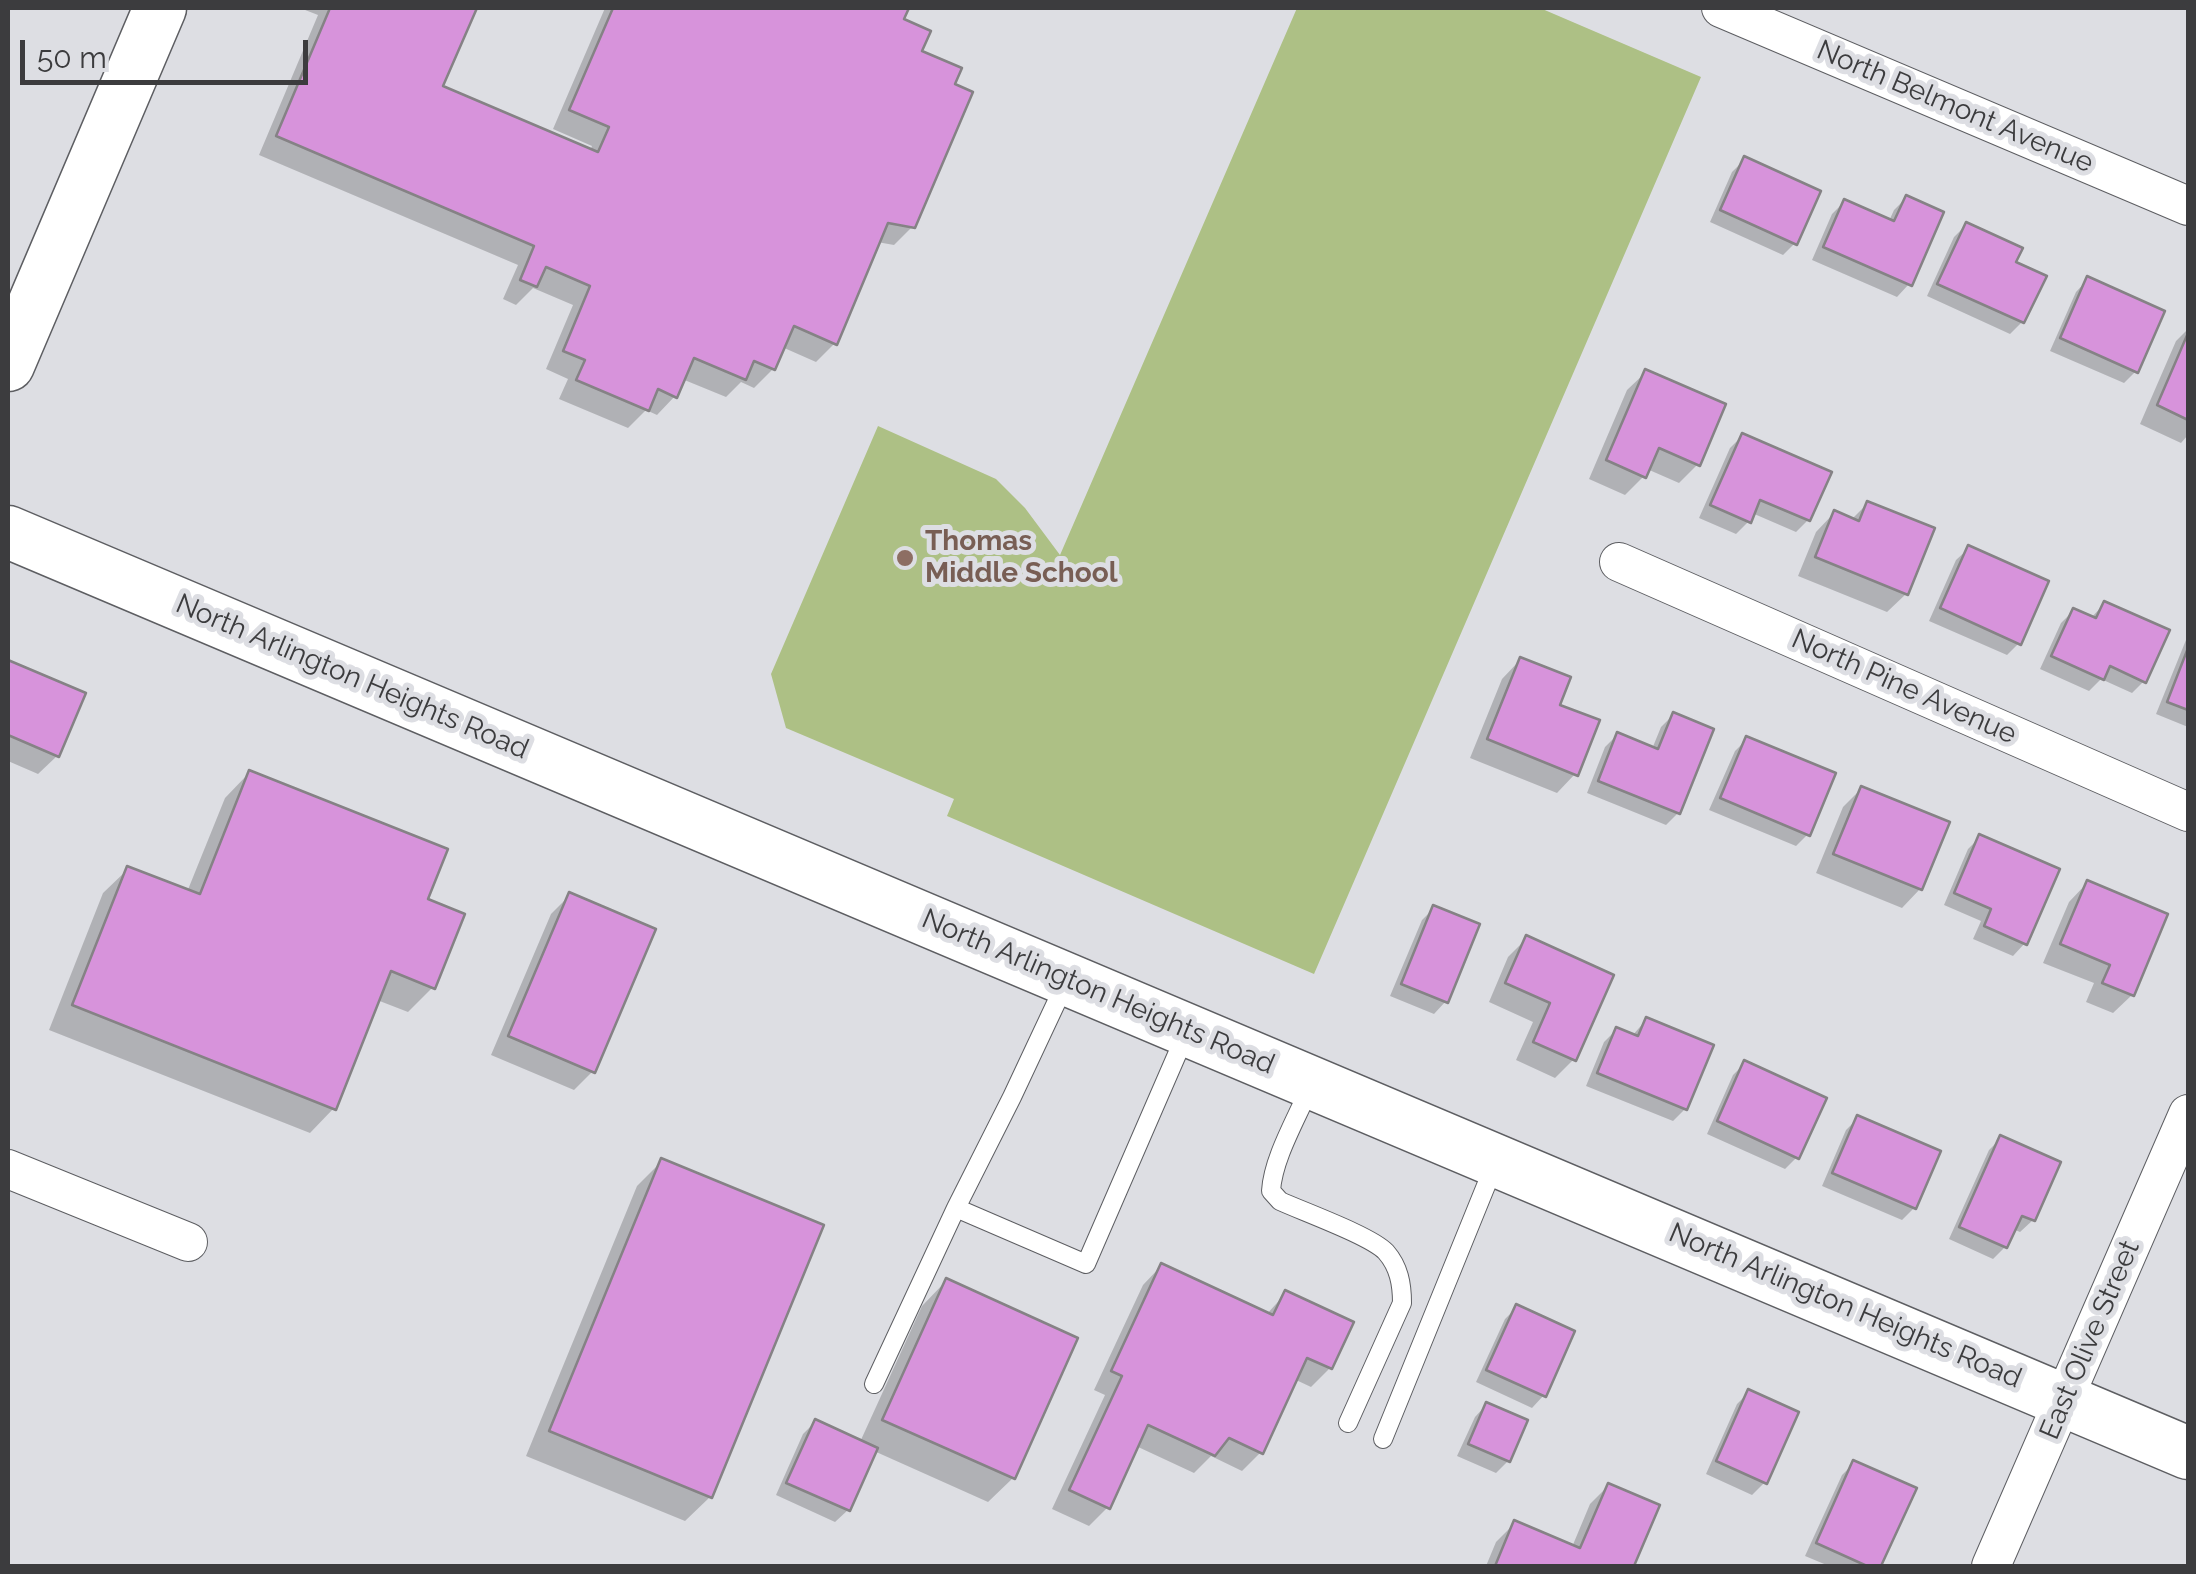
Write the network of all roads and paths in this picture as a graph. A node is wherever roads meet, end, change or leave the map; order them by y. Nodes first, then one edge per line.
1 (160, 8) edge
2 (1721, 8) edge
3 (2188, 206) edge
4 (8, 365) edge
5 (8, 532) edge
6 (1619, 562) dead end
7 (2188, 812) edge
8 (1068, 978) junction
9 (1188, 1030) junction
10 (1312, 1082) junction
11 (2188, 1114) edge
12 (1497, 1160) junction
13 (8, 1168) edge
14 (956, 1208) junction
15 (188, 1242) dead end
16 (874, 1384) dead end
17 (2064, 1399) junction
18 (1348, 1423) dead end
19 (1382, 1439) dead end
20 (2188, 1453) edge
21 (1991, 1566) edge

1 - 4 main road
2 - 3 street, North Belmont Avenue
5 - 8 main road, North Arlington Heights Road
6 - 7 street, North Pine Avenue
8 - 9 main road, North Arlington Heights Road
8 - 14 lane
9 - 10 main road, North Arlington Heights Road
9 - 14 lane
10 - 12 main road, North Arlington Heights Road
10 - 18 lane
11 - 17 street, East Olive Street
12 - 17 main road, North Arlington Heights Road
12 - 19 lane
13 - 15 street
14 - 16 lane
17 - 20 main road, North Arlington Heights Road
17 - 21 street, East Olive Street

